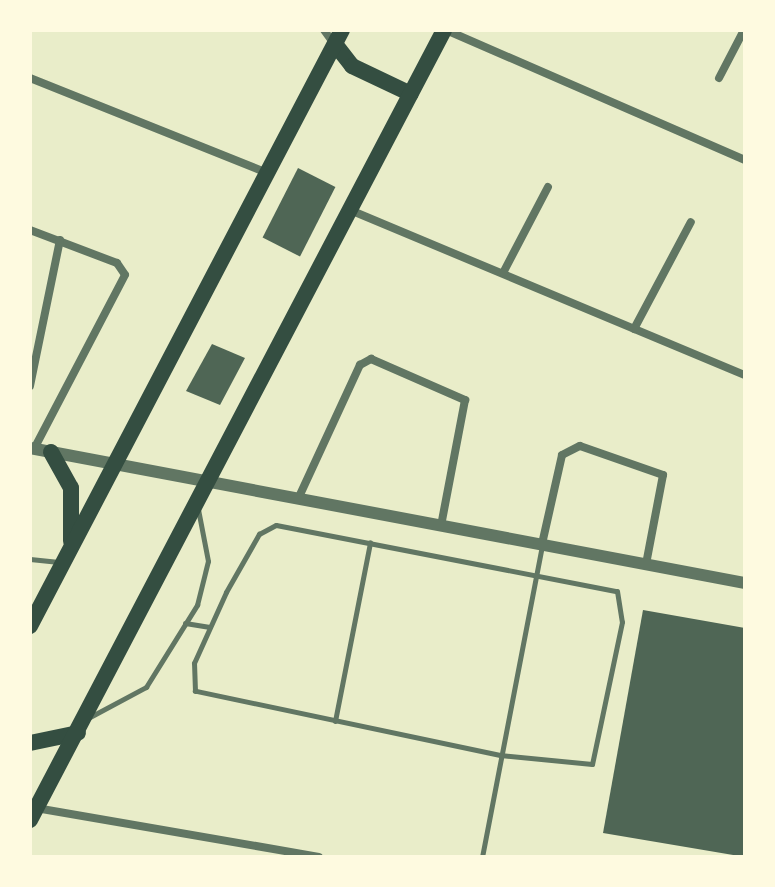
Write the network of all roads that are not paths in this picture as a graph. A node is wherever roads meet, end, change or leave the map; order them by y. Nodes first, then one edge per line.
1 (324, 30) edge
2 (445, 30) edge
3 (744, 30) edge
4 (338, 37) edge
5 (30, 78) edge
6 (719, 78) dead end
7 (411, 94) junction
8 (745, 160) edge
9 (268, 173) junction
10 (548, 187) dead end
11 (350, 210) junction
12 (691, 222) dead end
13 (30, 230) edge
14 (60, 240) junction
15 (503, 273) junction
16 (634, 329) junction
17 (745, 375) edge
18 (30, 386) edge
19 (32, 448) edge
20 (51, 452) junction
21 (112, 463) junction
22 (212, 483) junction
23 (298, 499) junction
24 (198, 508) junction
25 (441, 526) junction
26 (370, 542) junction
27 (542, 544) junction
28 (67, 557) junction
29 (30, 559) edge
30 (646, 564) junction
31 (536, 575) junction
32 (745, 583) edge
33 (185, 623) junction
34 (30, 626) edge
35 (210, 627) junction
36 (335, 721) junction
37 (82, 726) junction
38 (30, 743) edge
39 (500, 755) junction
40 (32, 812) edge
41 (319, 857) edge
42 (482, 857) edge

1 - 4 street
2 - 7 main road
2 - 8 street
3 - 6 street
4 - 7 main road
4 - 9 main road
5 - 9 street
7 - 11 main road
9 - 21 main road
10 - 15 street
11 - 15 street
11 - 22 main road
12 - 16 street
13 - 14 street
14 - 18 street
14 - 19 street
15 - 16 street
16 - 17 street
19 - 20 street
20 - 21 street
20 - 28 main road
21 - 22 street
21 - 28 main road
22 - 23 street
22 - 24 main road
23 - 25 street
23 - 25 street
24 - 33 lane
24 - 37 main road
25 - 27 street
26 - 31 lane
26 - 35 lane
26 - 36 lane
27 - 30 street
27 - 30 street
27 - 31 lane
28 - 29 lane
28 - 34 main road
30 - 32 street
31 - 39 lane
31 - 39 lane
33 - 35 lane
33 - 37 lane
35 - 36 lane
36 - 39 lane
37 - 38 main road
37 - 40 main road
39 - 42 lane
40 - 41 street

